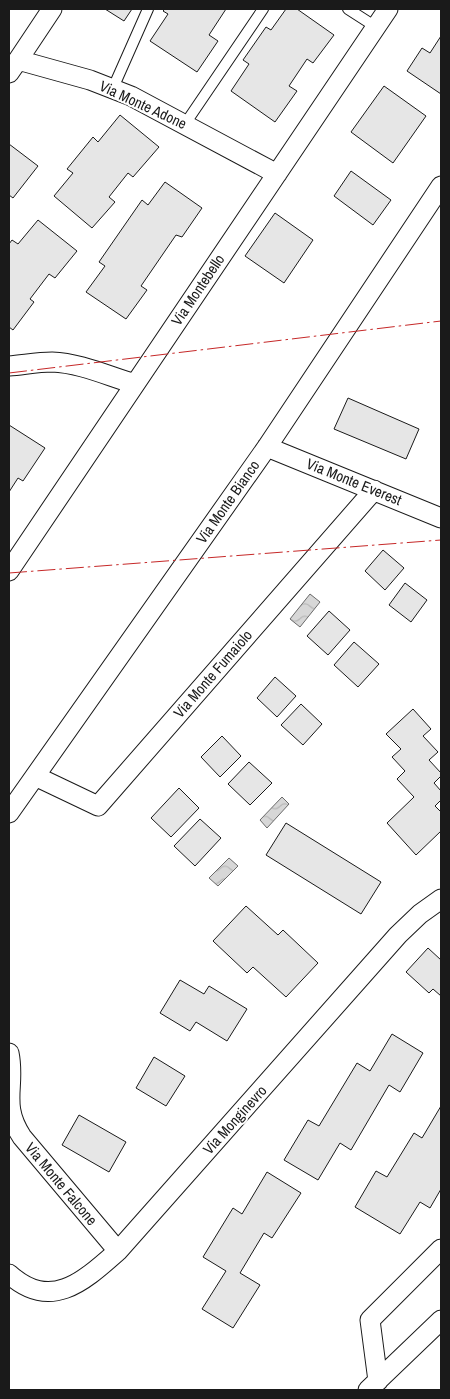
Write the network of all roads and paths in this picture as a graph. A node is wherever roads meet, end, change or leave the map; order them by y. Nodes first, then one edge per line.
1 (52, 9) edge
2 (148, 9) edge
3 (264, 9) edge
4 (348, 9) edge
5 (388, 9) edge
6 (376, 27) junction
7 (14, 67) edge
8 (113, 88) junction
9 (185, 124) junction
10 (277, 174) junction
11 (441, 186) edge
12 (9, 366) edge
13 (135, 384) junction
14 (267, 447) junction
15 (374, 490) junction
16 (441, 518) edge
17 (9, 571) edge
18 (34, 776) junction
19 (9, 813) edge
20 (441, 899) edge
21 (9, 1053) edge
22 (441, 1249) edge
23 (118, 1251) junction
24 (9, 1274) edge
25 (441, 1320) edge
26 (373, 1386) edge

1 - 7 street
2 - 8 lane
3 - 9 lane
4 - 6 lane
5 - 6 street, Via Montebello
6 - 10 street, Via Montebello
7 - 8 street, Via Monte Adone
8 - 9 street, Via Monte Adone
9 - 10 street, Via Monte Adone
10 - 13 street, Via Montebello
11 - 14 street, Via Monte Bianco
12 - 13 street
13 - 17 street, Via Montebello
14 - 15 street, Via Monte Everest
14 - 18 street, Via Monte Bianco
15 - 16 street, Via Monte Everest
15 - 18 street, Via Monte Fumaiolo
18 - 19 street, Via Monte Bianco
20 - 23 street, Via Monginevro
21 - 23 street, Via Monte Falcone
22 - 26 street
23 - 24 street, Via Monginevro
25 - 26 street

